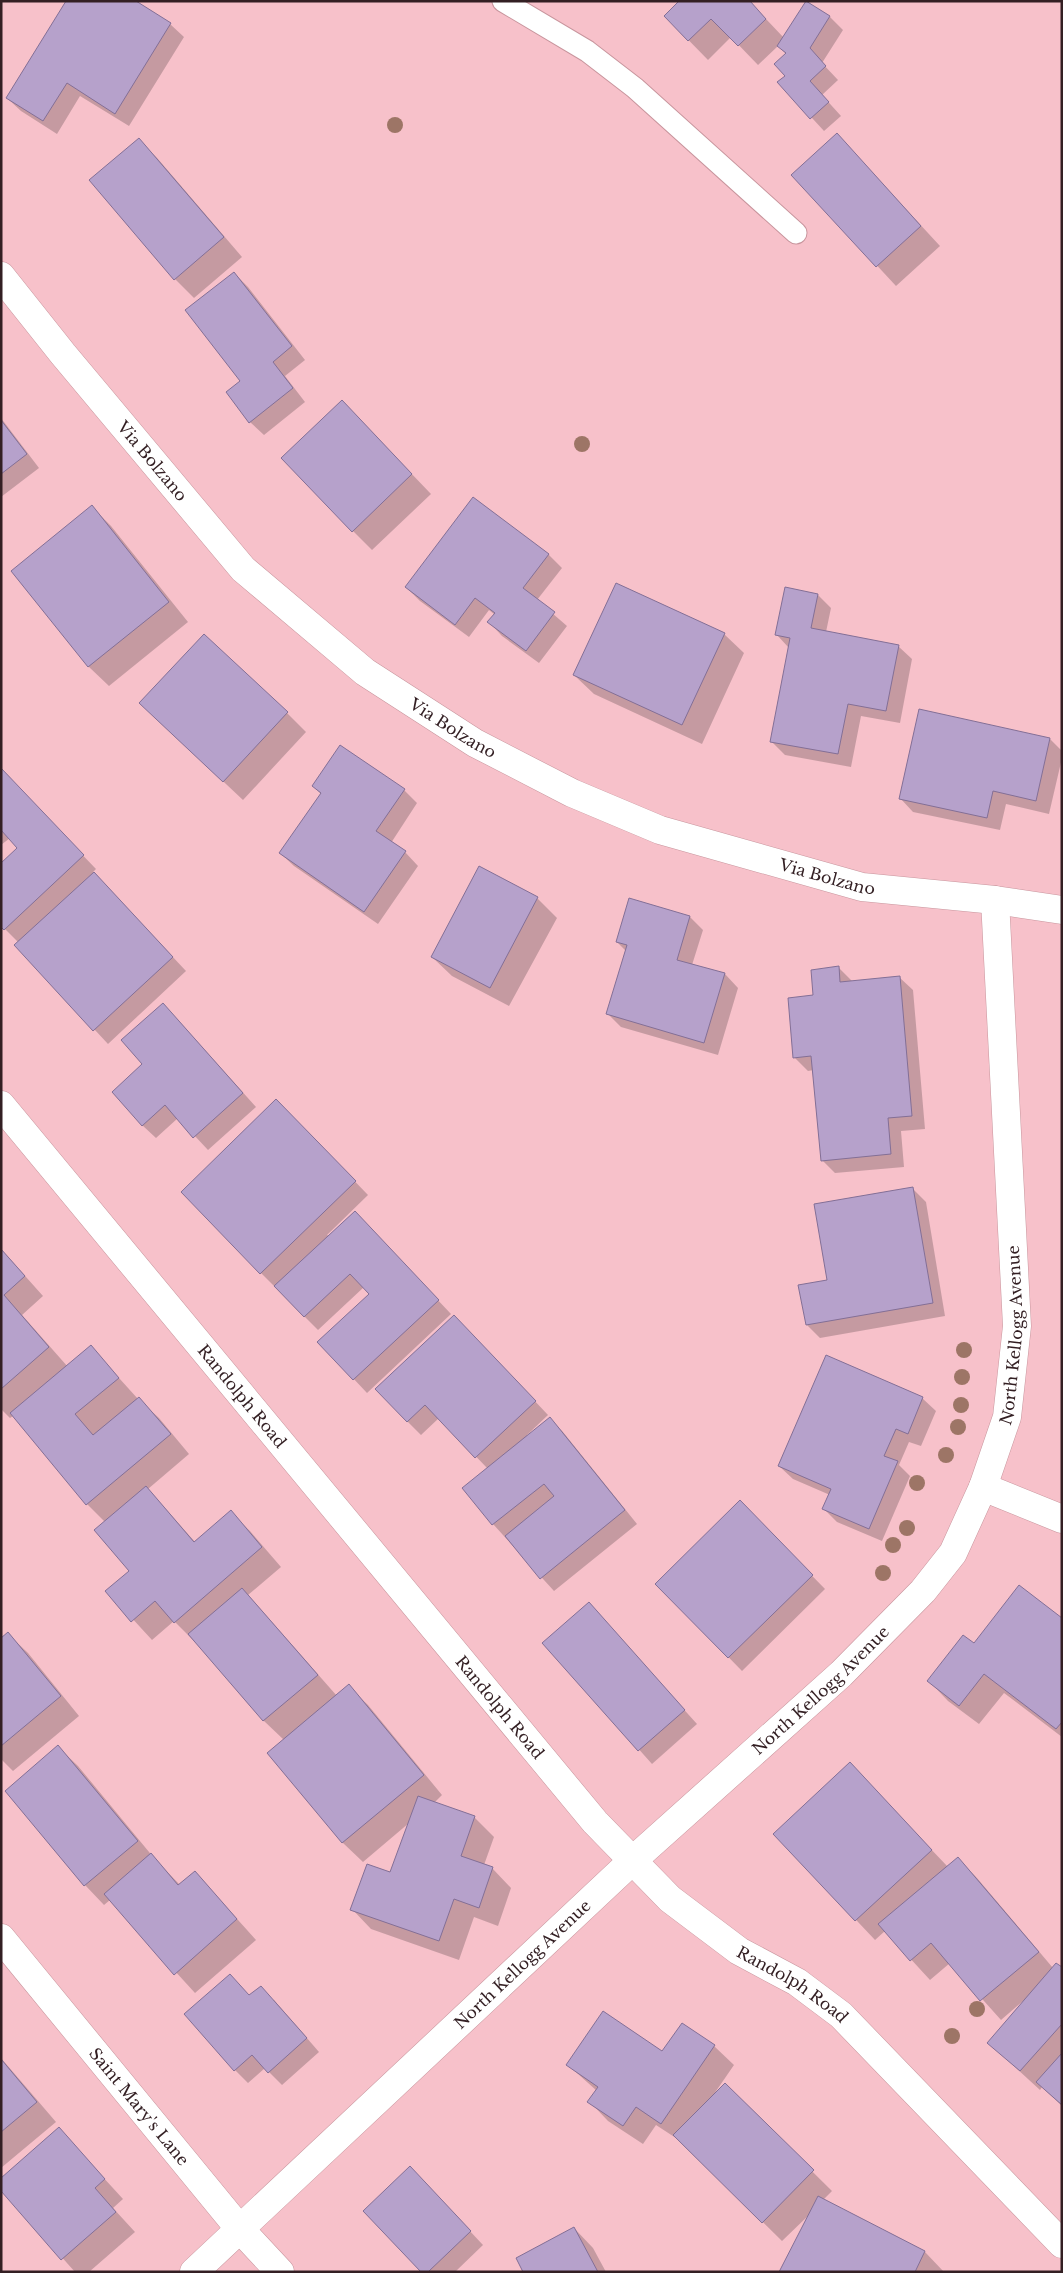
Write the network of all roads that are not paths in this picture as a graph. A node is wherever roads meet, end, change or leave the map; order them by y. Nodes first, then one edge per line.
1 (503, 1) edge
2 (796, 233) dead end
3 (1, 276) edge
4 (995, 900) junction
5 (1062, 910) edge
6 (1, 1105) edge
7 (983, 1487) junction
8 (1062, 1519) edge
9 (632, 1861) junction
10 (1, 1938) edge
11 (239, 2228) junction
12 (1062, 2244) edge
13 (194, 2272) edge
14 (280, 2272) edge

1 - 2 lane
3 - 4 street, Via Bolzano
4 - 5 street, Via Bolzano
4 - 7 street, North Kellogg Avenue
6 - 9 street, Randolph Road
7 - 8 street
7 - 9 street, North Kellogg Avenue
9 - 11 street, North Kellogg Avenue
9 - 12 street, Randolph Road
10 - 11 street, Saint Mary's Lane
11 - 13 street, North Kellogg Avenue
11 - 14 street, Saint Mary's Lane

